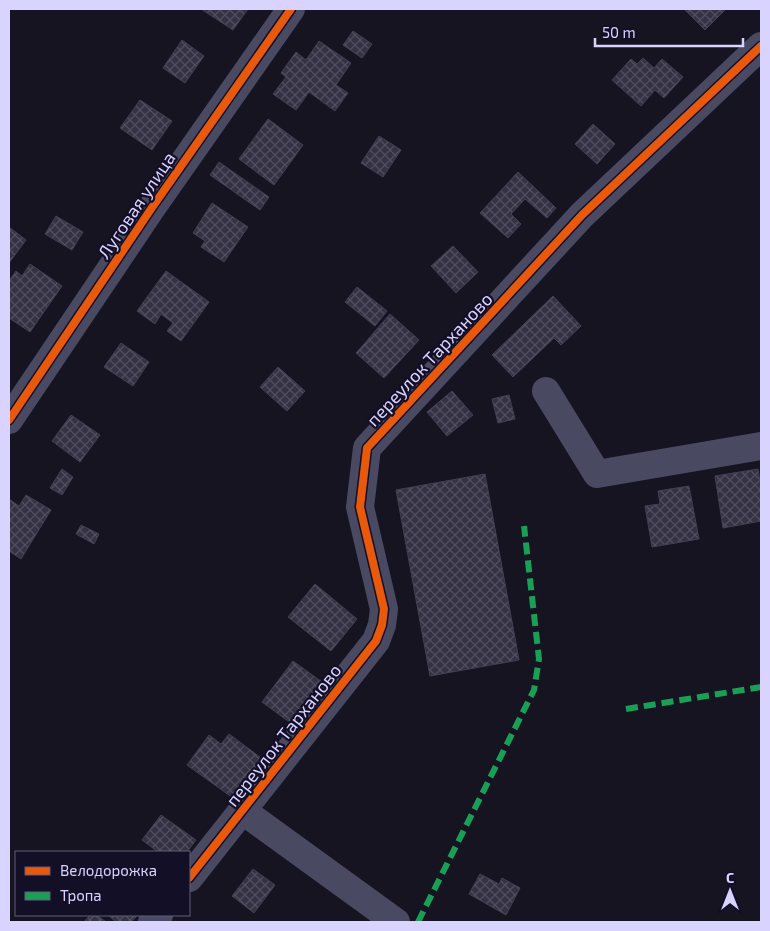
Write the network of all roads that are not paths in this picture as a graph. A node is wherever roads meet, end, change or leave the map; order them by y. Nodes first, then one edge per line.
1 (291, 9) edge
2 (761, 46) edge
3 (546, 391) dead end
4 (9, 420) edge
5 (761, 446) edge
6 (243, 811) junction
7 (190, 877) edge
8 (396, 922) edge

1 - 4 street, Луговая улица
2 - 6 street, переулок Тарханово
3 - 5 street
6 - 7 street, переулок Тарханово
6 - 8 street

